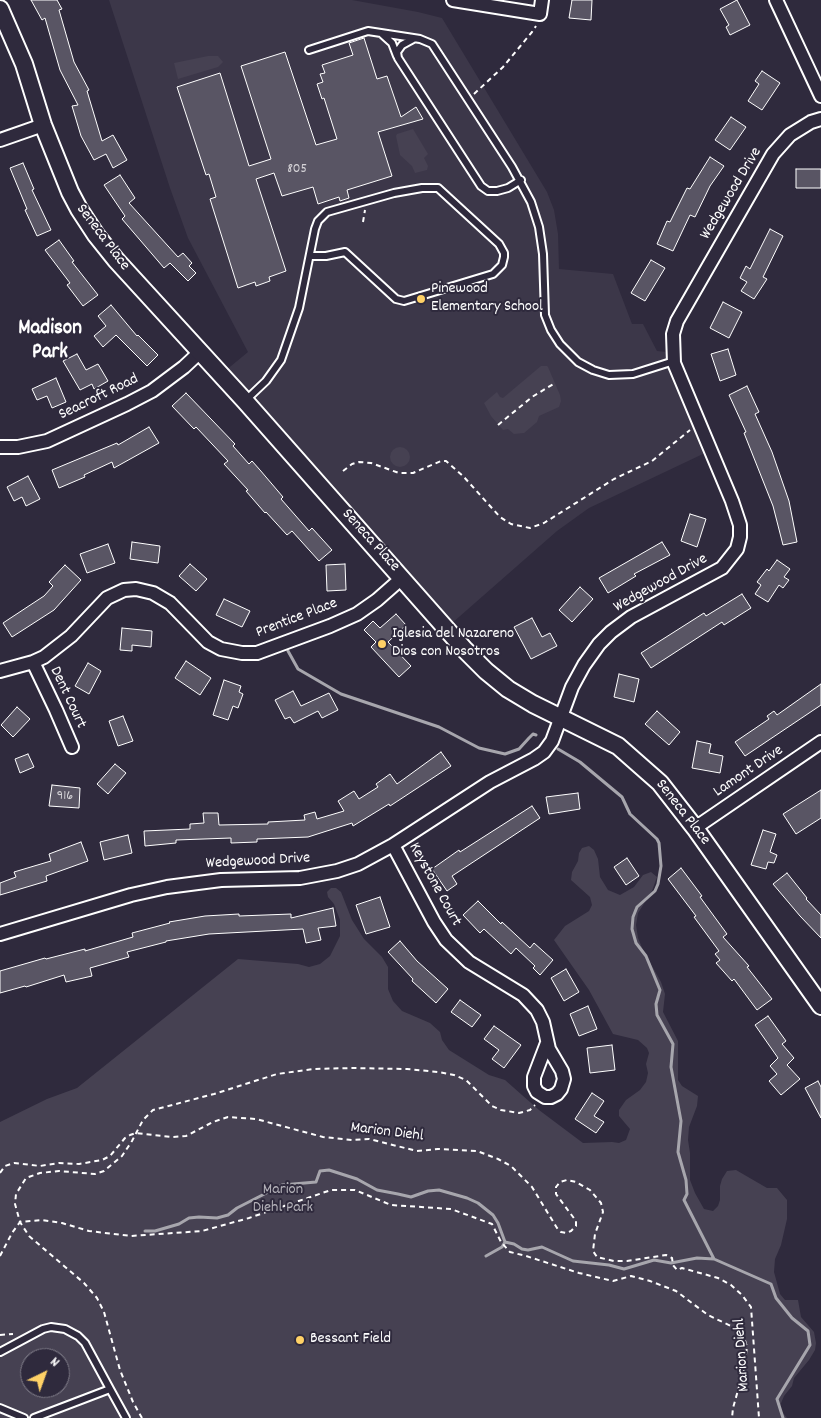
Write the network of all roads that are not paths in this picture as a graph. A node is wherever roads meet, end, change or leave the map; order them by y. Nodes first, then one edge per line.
1 (453, 0) edge
2 (542, 0) edge
3 (776, 0) edge
4 (0, 9) edge
5 (379, 32) junction
6 (416, 39) junction
7 (309, 50) dead end
8 (398, 58) junction
9 (821, 96) edge
10 (821, 119) edge
11 (44, 125) junction
12 (0, 140) edge
13 (521, 180) junction
14 (310, 256) junction
15 (200, 352) junction
16 (674, 361) junction
17 (245, 401) junction
18 (0, 447) edge
19 (402, 578) junction
20 (32, 662) junction
21 (0, 671) edge
22 (560, 718) junction
23 (821, 742) edge
24 (72, 747) dead end
25 (695, 828) junction
26 (393, 845) junction
27 (0, 934) edge
28 (821, 1006) edge
29 (547, 1043) junction
30 (0, 1352) edge
31 (110, 1389) junction
32 (0, 1408) edge
33 (24, 1418) edge
34 (34, 1418) edge
35 (126, 1418) edge

1 - 2 street
3 - 9 street
4 - 11 street, Seneca Place
5 - 6 lane
5 - 7 lane
5 - 8 lane
6 - 8 lane
6 - 13 lane
8 - 13 lane
10 - 16 street, Wedgewood Drive
11 - 12 street
11 - 15 street, Seneca Place
13 - 16 lane
14 - 14 lane
14 - 17 lane
15 - 17 street, Seneca Place
15 - 18 street, Seacroft Road
16 - 22 street, Wedgewood Drive
17 - 19 street, Seneca Place
19 - 20 street, Prentice Place
19 - 22 street, Seneca Place
20 - 21 street, Prentice Place
20 - 24 street, Dent Court
22 - 25 street, Seneca Place
22 - 26 street, Wedgewood Drive
23 - 25 street, Lamont Drive
25 - 28 street, Seneca Place
26 - 27 street, Wedgewood Drive
26 - 29 street, Keystone Court
29 - 29 street, Keystone Court
30 - 31 lane
31 - 34 lane
31 - 35 lane
32 - 33 lane

